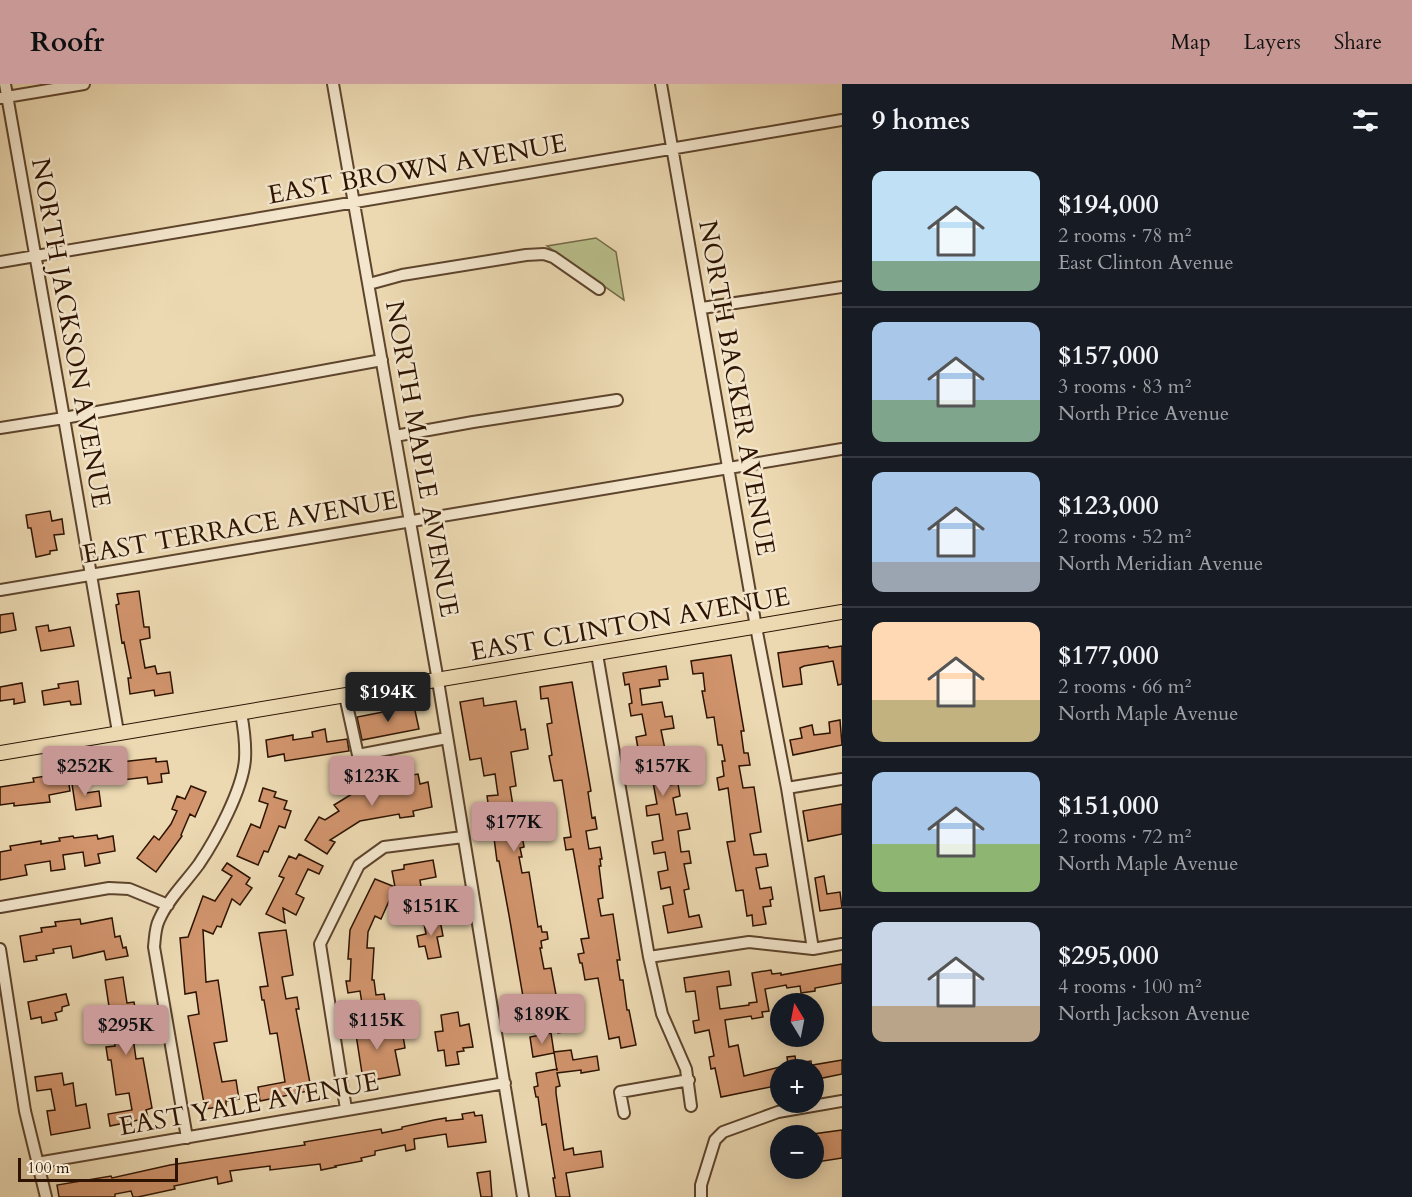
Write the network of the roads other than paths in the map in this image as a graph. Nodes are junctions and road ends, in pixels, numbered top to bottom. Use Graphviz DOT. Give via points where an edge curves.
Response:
graph roads {
  1 [pos="5,84"];
  2 [pos="84,84"];
  3 [pos="333,84"];
  4 [pos="661,84"];
  5 [pos="3,98"];
  6 [pos="842,120"];
  7 [pos="672,148"];
  8 [pos="354,202"];
  9 [pos="35,256"];
  10 [pos="0,262"];
  11 [pos="369,284"];
  12 [pos="842,287"];
  13 [pos="599,289"];
  14 [pos="702,308"];
  15 [pos="382,360"];
  16 [pos="617,400"];
  17 [pos="64,418"];
  18 [pos="0,428"];
  19 [pos="395,436"];
  20 [pos="842,449"];
  21 [pos="728,468"];
  22 [pos="410,521"];
  23 [pos="91,576"];
  24 [pos="0,590"];
  25 [pos="842,612"];
  26 [pos="756,627"];
  27 [pos="597,654"];
  28 [pos="438,681"];
  29 [pos="345,696"];
  30 [pos="241,713"];
  31 [pos="118,732"];
  32 [pos="447,738"];
  33 [pos="0,753"];
  34 [pos="842,779"];
  35 [pos="787,788"];
  36 [pos="463,837"];
  37 [pos="168,905"];
  38 [pos="0,907"];
  39 [pos="842,944"];
  40 [pos="0,949"];
  41 [pos="813,949"];
  42 [pos="649,957"];
  43 [pos="689,1080"];
  44 [pos="505,1083"];
  45 [pos="842,1101"];
  46 [pos="691,1106"];
  47 [pos="346,1109"];
  48 [pos="624,1113"];
  49 [pos="187,1138"];
  50 [pos="37,1163"];
  51 [pos="46,1197"];
  52 [pos="523,1197"];
  53 [pos="700,1197"];
  1 -- 5 [label="street, NORTH JACKSON AVENUE"];
  2 -- 5 [label="street"];
  3 -- 8 [label="street, NORTH MAPLE AVENUE"];
  4 -- 7 [label="street, NORTH BACKER AVENUE"];
  5 -- 9 [label="street, NORTH JACKSON AVENUE"];
  6 -- 7 [label="street, EAST BROWN AVENUE"];
  7 -- 8 [label="street, EAST BROWN AVENUE"];
  7 -- 14 [label="street, NORTH BACKER AVENUE"];
  8 -- 9 [label="street, EAST BROWN AVENUE"];
  8 -- 11 [label="street, NORTH MAPLE AVENUE"];
  9 -- 10 [label="street, EAST BROWN AVENUE"];
  9 -- 17 [label="street, NORTH JACKSON AVENUE"];
  11 -- 13 [label="street" via="402,274 544,254"];
  11 -- 15 [label="street, NORTH MAPLE AVENUE"];
  12 -- 14 [label="street"];
  14 -- 21 [label="street, NORTH BACKER AVENUE"];
  15 -- 17 [label="street"];
  15 -- 19 [label="street, NORTH MAPLE AVENUE"];
  16 -- 19 [label="street"];
  17 -- 18 [label="street"];
  17 -- 23 [label="street, NORTH JACKSON AVENUE"];
  19 -- 22 [label="street, NORTH MAPLE AVENUE"];
  20 -- 21 [label="street, EAST TERRACE AVENUE"];
  21 -- 22 [label="street, EAST TERRACE AVENUE"];
  21 -- 26 [label="street, NORTH BACKER AVENUE"];
  22 -- 23 [label="street, EAST TERRACE AVENUE"];
  22 -- 28 [label="street, NORTH MAPLE AVENUE"];
  23 -- 24 [label="street, EAST TERRACE AVENUE"];
  23 -- 31 [label="street, NORTH JACKSON AVENUE"];
  25 -- 26 [label="main road, EAST CLINTON AVENUE"];
  26 -- 27 [label="main road, EAST CLINTON AVENUE"];
  26 -- 35 [label="street, NORTH BACKER AVENUE"];
  27 -- 28 [label="main road, EAST CLINTON AVENUE"];
  27 -- 42 [label="street"];
  28 -- 29 [label="main road, EAST CLINTON AVENUE"];
  28 -- 32 [label="street, NORTH MAPLE AVENUE"];
  29 -- 30 [label="main road, EAST CLINTON AVENUE"];
  29 -- 32 [label="street" via="358,755"];
  30 -- 31 [label="main road, EAST CLINTON AVENUE"];
  30 -- 37 [label="street" via="246,740 240,783 200,863"];
  31 -- 33 [label="main road, EAST CLINTON AVENUE"];
  32 -- 36 [label="street, NORTH MAPLE AVENUE"];
  34 -- 35 [label="street"];
  35 -- 41 [label="street, NORTH BACKER AVENUE"];
  36 -- 44 [label="street, NORTH MAPLE AVENUE"];
  36 -- 47 [label="street" via="384,847 359,865 320,944"];
  37 -- 38 [label="street" via="129,889 109,888"];
  37 -- 49 [label="street" via="158,921 154,947"];
  39 -- 41 [label="street"];
  40 -- 50 [label="street" via="25,1112"];
  41 -- 42 [label="street" via="749,942"];
  42 -- 43 [label="street" via="662,1014"];
  43 -- 46 [label="street"];
  43 -- 48 [label="street" via="620,1092"];
  44 -- 47 [label="street, EAST YALE AVENUE"];
  44 -- 52 [label="street, NORTH MAPLE AVENUE"];
  45 -- 53 [label="street" via="778,1112 723,1132 716,1140"];
  47 -- 49 [label="street, EAST YALE AVENUE"];
  49 -- 50 [label="street, EAST YALE AVENUE"];
  50 -- 51 [label="street"];
}
